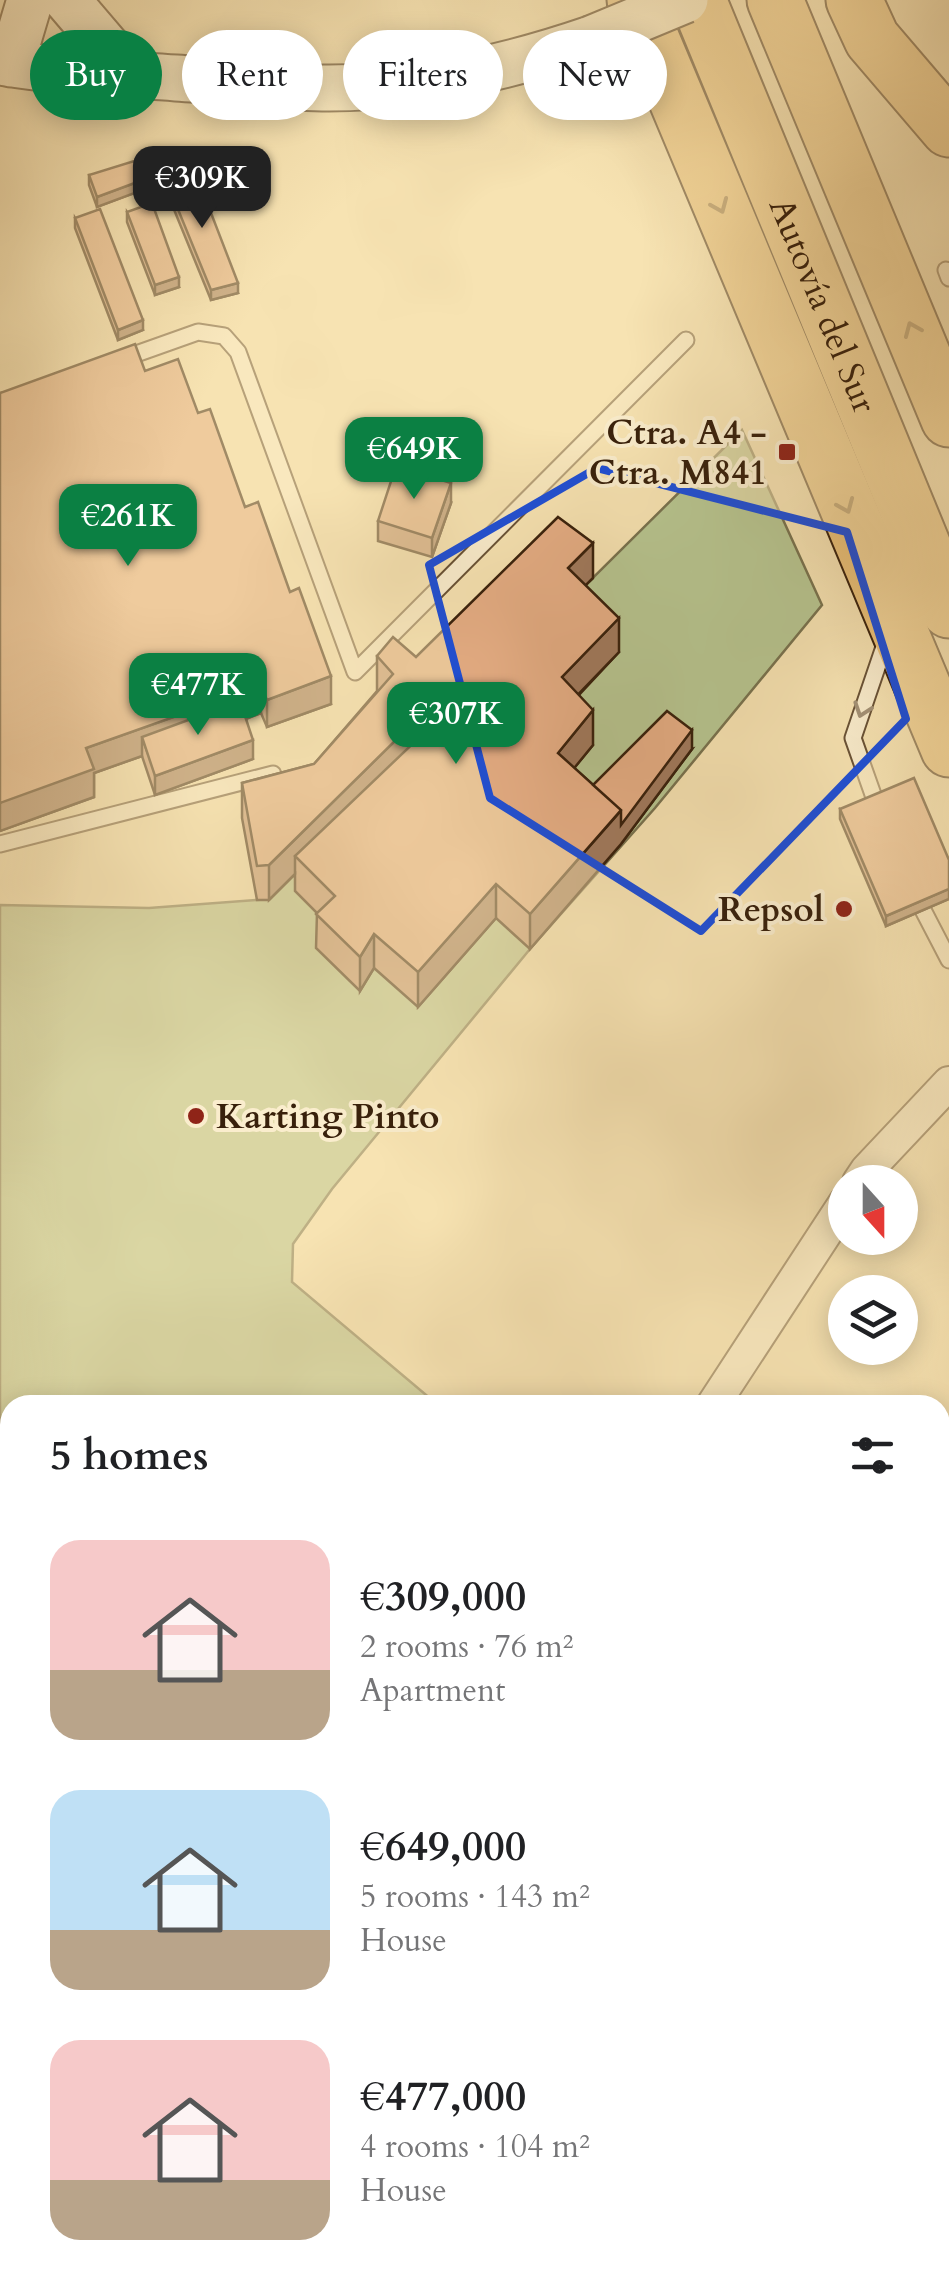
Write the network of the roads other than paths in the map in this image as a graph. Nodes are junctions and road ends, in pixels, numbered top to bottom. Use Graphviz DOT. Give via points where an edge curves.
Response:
graph roads {
  1 [pos="30,0"];
  2 [pos="67,0"];
  3 [pos="635,0"];
  4 [pos="685,0"];
  5 [pos="698,0"];
  6 [pos="775,0"];
  7 [pos="854,0"];
  8 [pos="0,2"];
  9 [pos="608,19"];
  10 [pos="93,30"];
  11 [pos="4,60"];
  12 [pos="30,63"];
  13 [pos="162,76"];
  14 [pos="683,116"];
  15 [pos="949,130"];
  16 [pos="949,271"];
  17 [pos="949,278"];
  18 [pos="686,340"];
  19 [pos="108,363"];
  20 [pos="949,419"];
  21 [pos="949,610"];
  22 [pos="894,618"];
  23 [pos="949,750"];
  24 [pos="273,774"];
  25 [pos="876,804"];
  26 [pos="0,844"];
  27 [pos="923,910"];
  28 [pos="949,960"];
  29 [pos="949,1083"];
  30 [pos="872,1165"];
  31 [pos="828,1230"];
  32 [pos="720,1395"];
  1 -- 11 [label="main road"];
  2 -- 10 [label="main road"];
  3 -- 14 [label="highway"];
  4 -- 9 [label="main road, bridge"];
  5 -- 21 [label="highway, Autovía del Sur"];
  20 -- 6 [label="highway, Autovía del Sur, one-way"];
  7 -- 15 [label="highway" via="872,39"];
  8 -- 11 [label="main road"];
  9 -- 13 [label="main road" via="532,59 388,86"];
  9 -- 14 [label="highway"];
  11 -- 12 [label="main road"];
  14 -- 22 [label="highway, one-way"];
  16 -- 17 [label="lane"];
  18 -- 19 [label="lane" via="355,672 238,352 224,336 198,332"];
  22 -- 23 [label="highway"];
  22 -- 25 [label="lane, one-way" via="853,738"];
  24 -- 26 [label="lane"];
  27 -- 28 [label="lane"];
  29 -- 30 [label="street"];
  31 -- 32 [label="street"];
}
